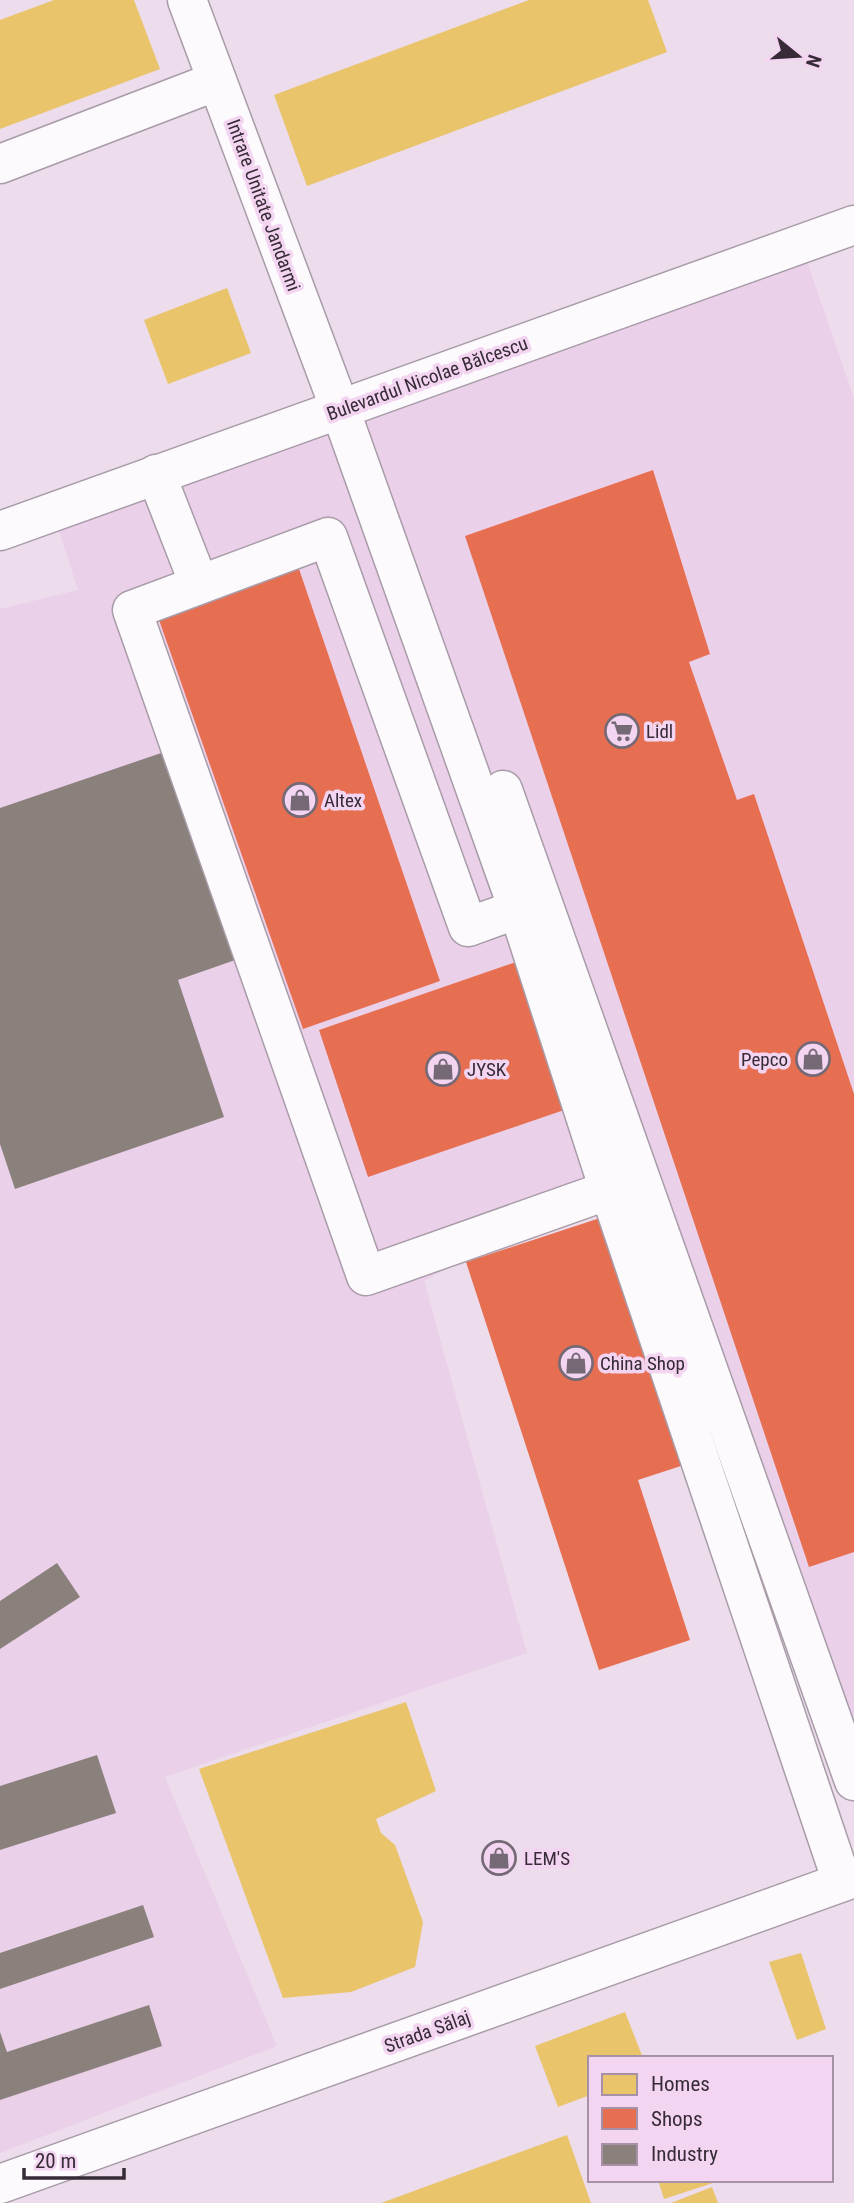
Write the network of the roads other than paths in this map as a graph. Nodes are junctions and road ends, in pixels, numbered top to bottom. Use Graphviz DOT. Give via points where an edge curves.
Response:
graph roads {
  1 [pos="187,0"];
  2 [pos="218,81"];
  3 [pos="0,164"];
  4 [pos="854,225"];
  5 [pos="348,406"];
  6 [pos="156,474"];
  7 [pos="379,519"];
  8 [pos="0,531"];
  9 [pos="328,537"];
  10 [pos="199,584"];
  11 [pos="518,909"];
  12 [pos="609,1190"];
  13 [pos="854,1781"];
  14 [pos="848,1880"];
  15 [pos="0,2184"];
  1 -- 2 [label="street, Intrare Unitate Jandarmi"];
  2 -- 3 [label="street"];
  2 -- 5 [label="street, Intrare Unitate Jandarmi"];
  4 -- 5 [label="street, Bulevardul Nicolae Bălcescu"];
  5 -- 6 [label="street, Bulevardul Nicolae Bălcescu"];
  5 -- 7 [label="street"];
  5 -- 13 [label="street" via="522,839"];
  6 -- 8 [label="street, Bulevardul Nicolae Bălcescu"];
  6 -- 10 [label="street"];
  7 -- 9 [label="street"];
  7 -- 11 [label="street"];
  9 -- 10 [label="street"];
  9 -- 11 [label="street" via="468,927"];
  10 -- 12 [label="street" via="132,610 366,1276"];
  11 -- 12 [label="street"];
  12 -- 14 [label="street"];
  14 -- 15 [label="street, Strada Sălaj"];
}
